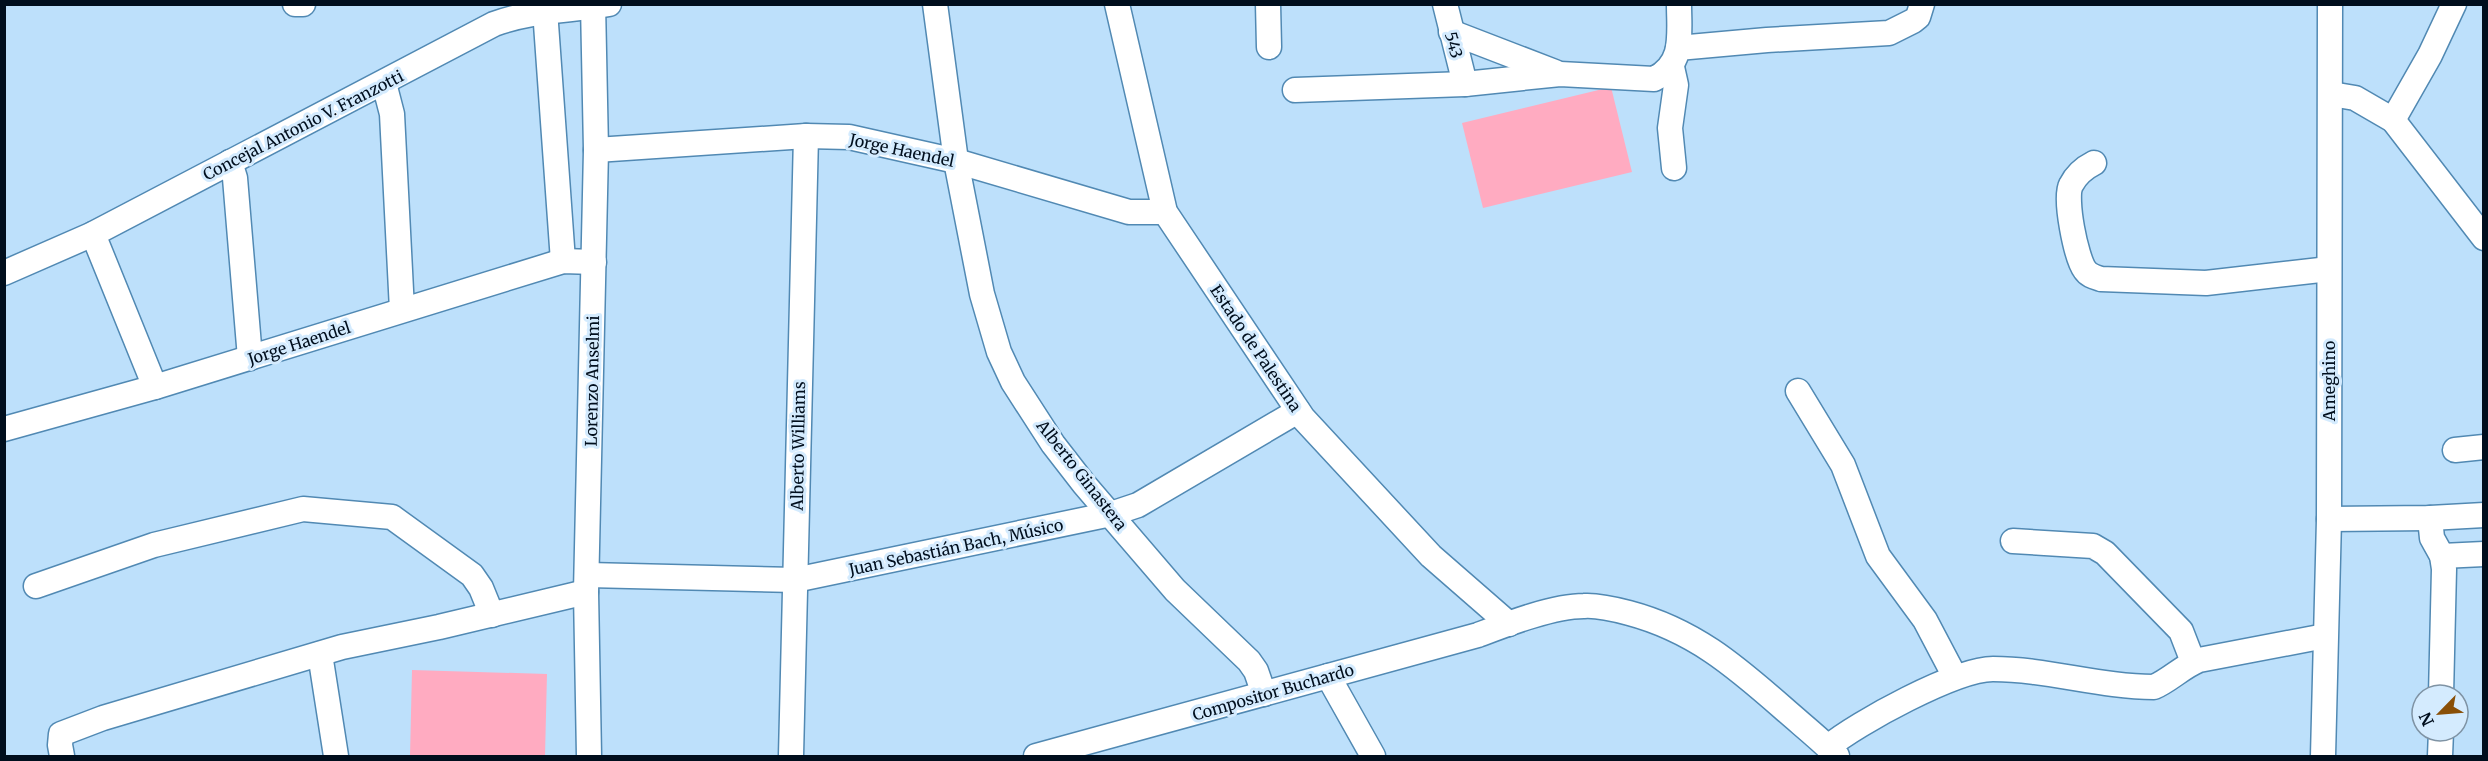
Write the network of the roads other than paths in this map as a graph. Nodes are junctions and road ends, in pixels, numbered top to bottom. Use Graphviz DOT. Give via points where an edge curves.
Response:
graph roads {
  1 [pos="295,4"];
  2 [pos="303,4"];
  3 [pos="935,4"];
  4 [pos="1268,4"];
  5 [pos="1444,4"];
  6 [pos="1679,4"];
  7 [pos="1922,4"];
  8 [pos="2330,4"];
  9 [pos="2454,4"];
  10 [pos="598,5"];
  11 [pos="1110,6"];
  12 [pos="545,10"];
  13 [pos="1451,32"];
  14 [pos="1269,47"];
  15 [pos="1675,57"];
  16 [pos="1560,74"];
  17 [pos="384,83"];
  18 [pos="1465,84"];
  19 [pos="1295,90"];
  20 [pos="2331,94"];
  21 [pos="2393,120"];
  22 [pos="806,136"];
  23 [pos="596,150"];
  24 [pos="956,161"];
  25 [pos="230,162"];
  26 [pos="2094,163"];
  27 [pos="1674,168"];
  28 [pos="1165,212"];
  29 [pos="93,234"];
  30 [pos="2484,238"];
  31 [pos="563,261"];
  32 [pos="594,262"];
  33 [pos="2329,269"];
  34 [pos="4,273"];
  35 [pos="402,310"];
  36 [pos="250,358"];
  37 [pos="155,387"];
  38 [pos="1798,391"];
  39 [pos="1298,411"];
  40 [pos="4,429"];
  41 [pos="2484,447"];
  42 [pos="2455,450"];
  43 [pos="1111,514"];
  44 [pos="2484,515"];
  45 [pos="2430,518"];
  46 [pos="2329,519"];
  47 [pos="2013,541"];
  48 [pos="2484,554"];
  49 [pos="2442,556"];
  50 [pos="795,580"];
  51 [pos="587,584"];
  52 [pos="36,586"];
  53 [pos="492,615"];
  54 [pos="1509,624"];
  55 [pos="2325,636"];
  56 [pos="320,654"];
  57 [pos="2193,662"];
  58 [pos="1328,676"];
  59 [pos="1955,677"];
  60 [pos="2441,683"];
  61 [pos="1264,694"];
  62 [pos="1076,751"];
  63 [pos="1832,752"];
  64 [pos="62,756"];
  65 [pos="336,756"];
  66 [pos="589,756"];
  67 [pos="791,756"];
  68 [pos="1036,756"];
  69 [pos="1373,756"];
  70 [pos="2324,756"];
  1 -- 2 [label="street"];
  3 -- 24 [label="street, Alberto Ginastera"];
  4 -- 14 [label="street"];
  5 -- 13 [label="street, 543"];
  6 -- 15 [label="street"];
  7 -- 15 [label="street" via="1918,17 1889,33 1797,38"];
  8 -- 20 [label="street, Ameghino"];
  9 -- 21 [label="street"];
  10 -- 12 [label="street, Concejal Antonio V. Franzotti"];
  10 -- 23 [label="street, Lorenzo Anselmi"];
  11 -- 28 [label="street, Estado de Palestina"];
  12 -- 17 [label="street, Concejal Antonio V. Franzotti" via="494,24"];
  12 -- 31 [label="street"];
  13 -- 16 [label="street"];
  13 -- 18 [label="street, 543"];
  15 -- 16 [label="street" via="1665,74 1654,79"];
  15 -- 27 [label="street" via="1670,128"];
  16 -- 18 [label="street"];
  17 -- 25 [label="street, Concejal Antonio V. Franzotti"];
  17 -- 35 [label="street" via="392,114"];
  18 -- 19 [label="street"];
  20 -- 21 [label="street" via="2355,98"];
  20 -- 33 [label="street, Ameghino"];
  21 -- 30 [label="street"];
  22 -- 23 [label="street, Jorge Haendel"];
  22 -- 24 [label="street, Jorge Haendel" via="849,137"];
  22 -- 50 [label="street, Alberto Williams"];
  23 -- 32 [label="street, Lorenzo Anselmi"];
  24 -- 28 [label="street, Jorge Haendel" via="1129,212"];
  24 -- 43 [label="street, Alberto Ginastera" via="982,294 999,352 1013,382 1053,444"];
  25 -- 29 [label="street, Concejal Antonio V. Franzotti"];
  25 -- 36 [label="street" via="236,178"];
  26 -- 33 [label="street" via="2084,168 2071,184 2067,197 2078,252 2089,275 2101,279 2206,283"];
  28 -- 39 [label="street, Estado de Palestina"];
  29 -- 34 [label="street, Concejal Antonio V. Franzotti"];
  29 -- 37 [label="street"];
  31 -- 32 [label="street, Jorge Haendel"];
  31 -- 35 [label="street, Jorge Haendel"];
  32 -- 51 [label="street, Lorenzo Anselmi"];
  33 -- 46 [label="street, Ameghino"];
  35 -- 36 [label="street, Jorge Haendel"];
  36 -- 37 [label="street, Jorge Haendel"];
  37 -- 40 [label="street, Jorge Haendel"];
  38 -- 59 [label="street" via="1844,465 1878,556 1925,620"];
  39 -- 43 [label="street, Juan Sebastián Bach, Músico" via="1138,505"];
  39 -- 54 [label="street, Estado de Palestina" via="1431,556"];
  41 -- 42 [label="street"];
  43 -- 50 [label="street, Juan Sebastián Bach, Músico"];
  43 -- 61 [label="street, Alberto Ginastera" via="1174,590 1249,661"];
  44 -- 45 [label="street"];
  45 -- 46 [label="street"];
  45 -- 49 [label="street" via="2432,538"];
  46 -- 55 [label="street, Ameghino"];
  47 -- 57 [label="street" via="2093,546 2105,553 2181,631"];
  48 -- 49 [label="street"];
  49 -- 60 [label="street"];
  50 -- 51 [label="street, Juan Sebastián Bach, Músico"];
  50 -- 67 [label="street, Alberto Williams"];
  51 -- 53 [label="street, Juan Sebastián Bach, Músico"];
  51 -- 66 [label="street, Lorenzo Anselmi"];
  52 -- 53 [label="street" via="154,545 303,509 393,517 472,575"];
  53 -- 56 [label="street, Juan Sebastián Bach, Músico"];
  54 -- 58 [label="street, Compositor Buchardo"];
  54 -- 63 [label="street, Compositor Buchardo" via="1583,606 1654,620 1682,632 1732,664"];
  55 -- 57 [label="street"];
  55 -- 70 [label="street, Ameghino"];
  56 -- 64 [label="street, Juan Sebastián Bach, Músico" via="61,734"];
  56 -- 65 [label="street"];
  57 -- 59 [label="street" via="2154,687 2015,670 1976,670"];
  58 -- 61 [label="street, Compositor Buchardo"];
  58 -- 69 [label="street"];
  59 -- 63 [label="street" via="1847,732"];
  61 -- 62 [label="street, Compositor Buchardo"];
  62 -- 68 [label="street, Compositor Buchardo"];
}
